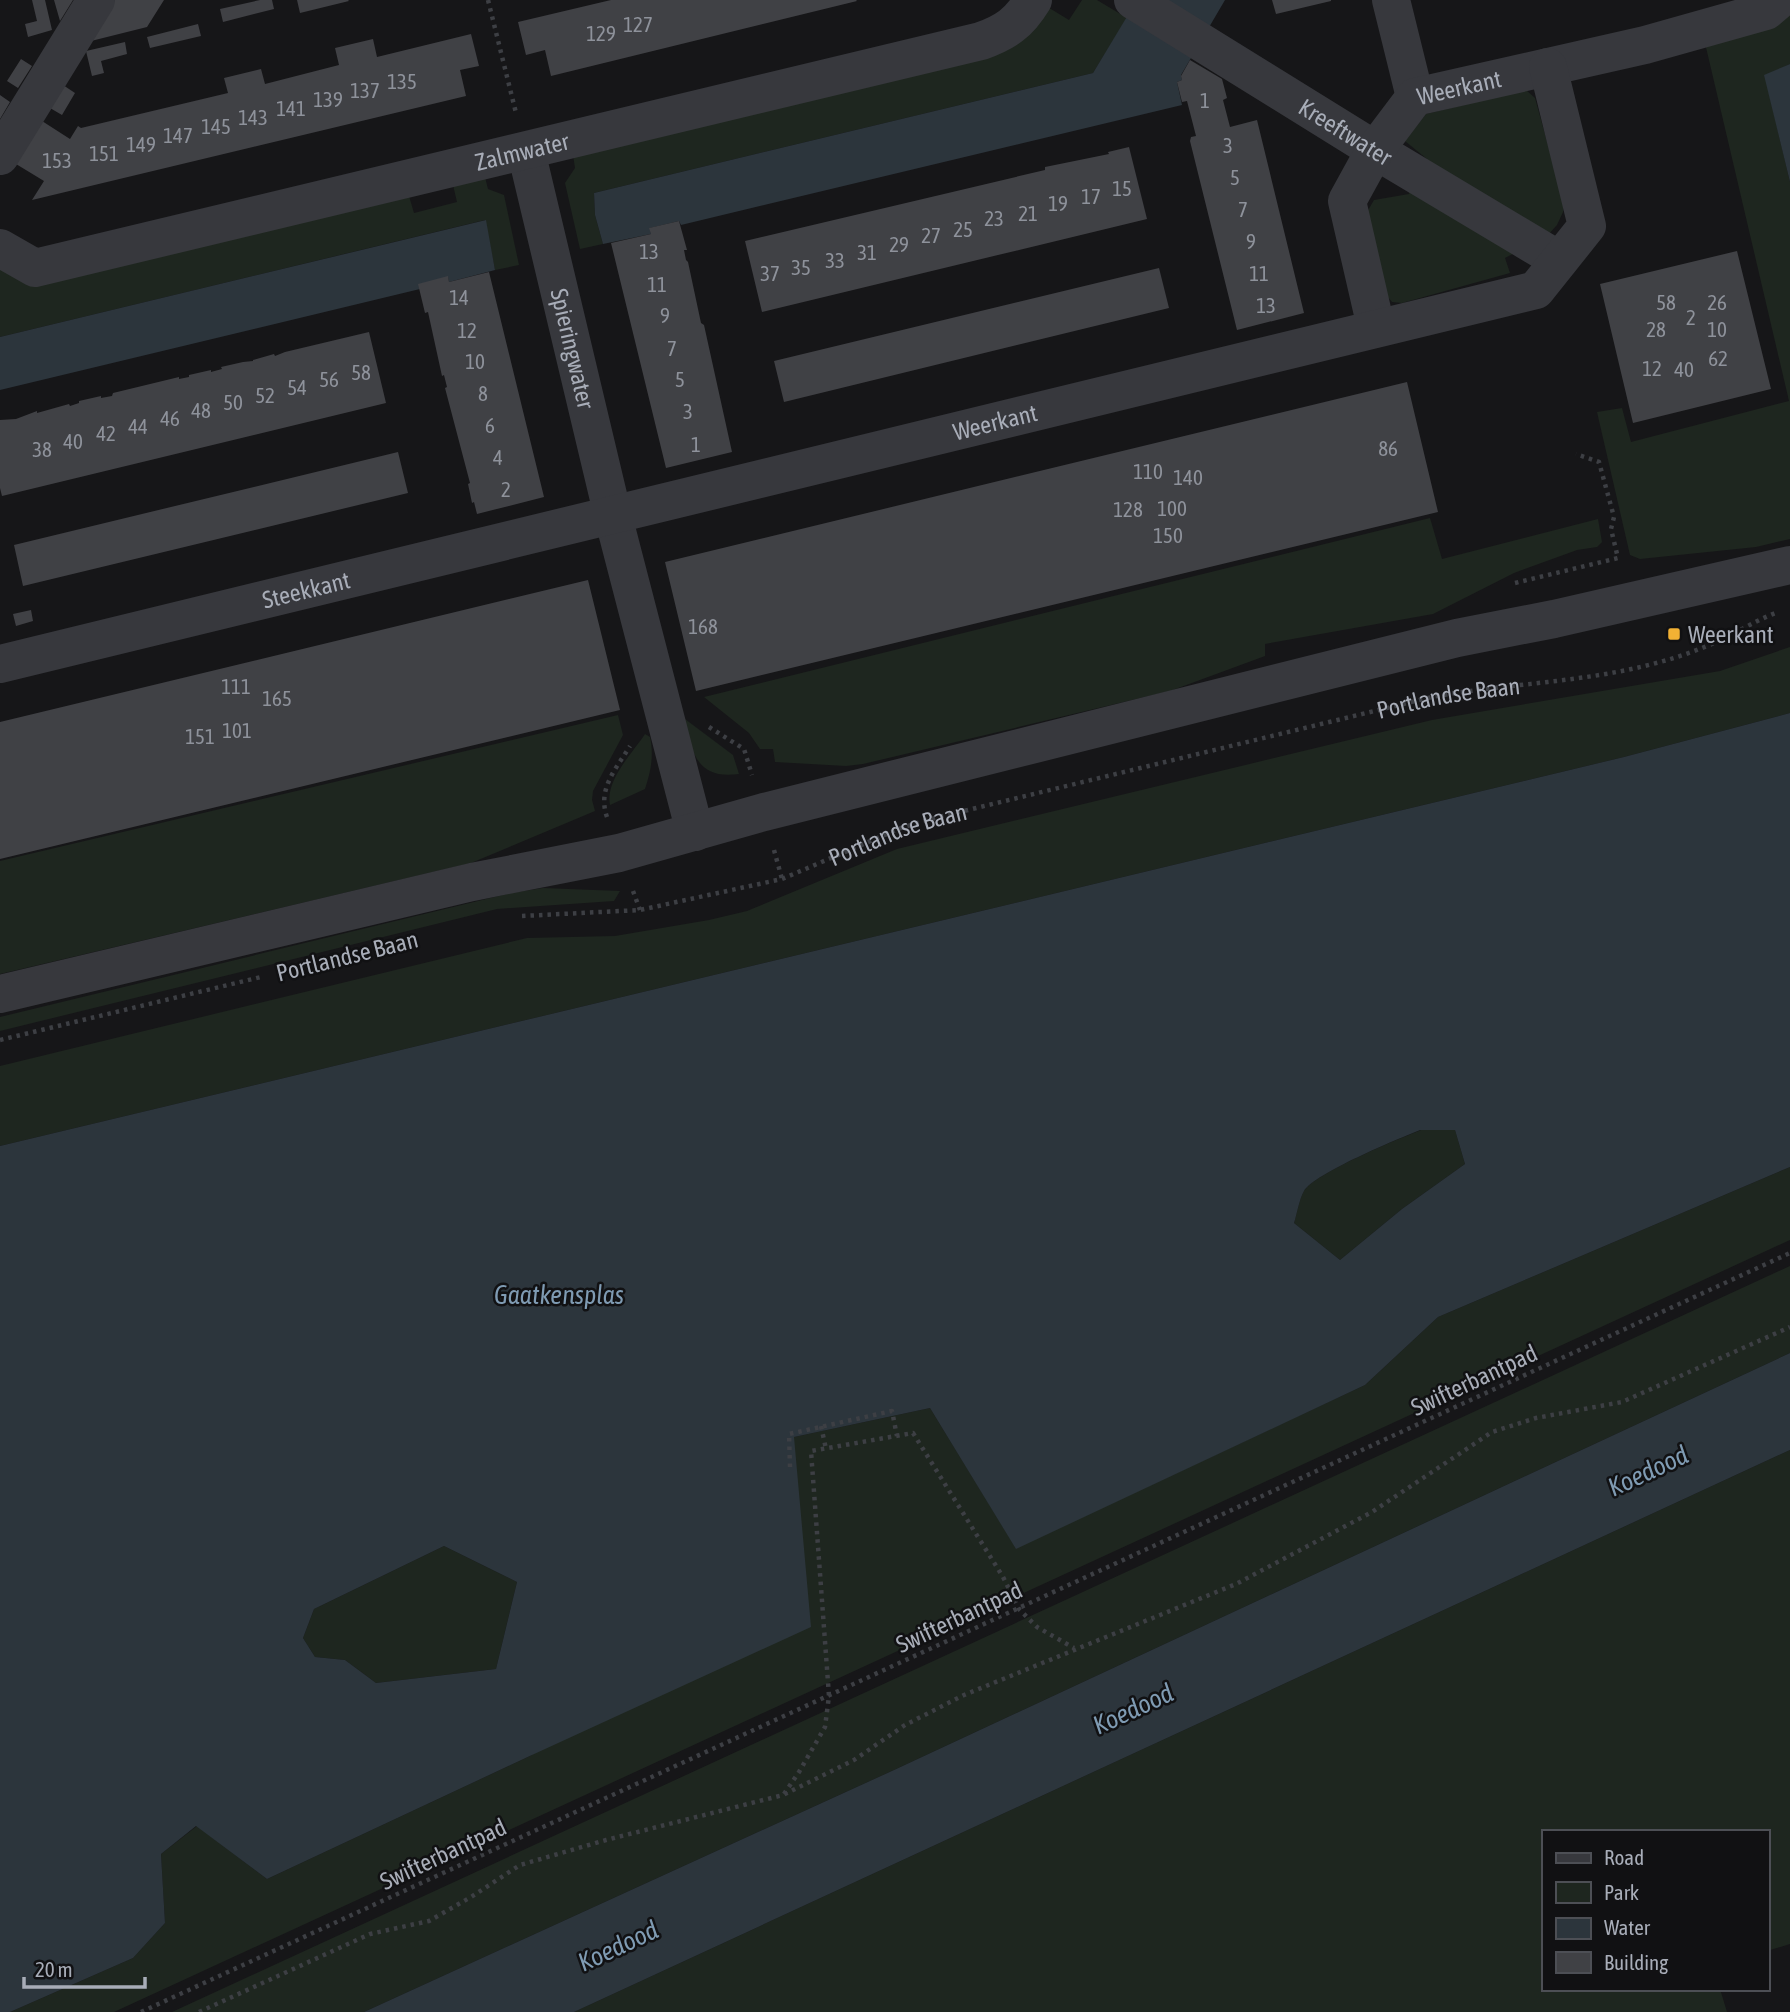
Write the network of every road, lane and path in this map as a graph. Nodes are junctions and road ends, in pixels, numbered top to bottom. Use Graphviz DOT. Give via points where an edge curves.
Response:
graph roads {
  1 [pos="96,0"];
  2 [pos="488,0"];
  3 [pos="1033,0"];
  4 [pos="1133,0"];
  5 [pos="1391,0"];
  6 [pos="1779,0"];
  7 [pos="1548,67"];
  8 [pos="1415,97"];
  9 [pos="1374,150"];
  10 [pos="526,151"];
  11 [pos="0,156"];
  12 [pos="0,248"];
  13 [pos="1559,260"];
  14 [pos="1376,327"];
  15 [pos="613,516"];
  16 [pos="1790,565"];
  17 [pos="1790,608"];
  18 [pos="0,664"];
  19 [pos="659,695"];
  20 [pos="695,832"];
  21 [pos="619,853"];
  22 [pos="640,910"];
  23 [pos="510,916"];
  24 [pos="268,975"];
  25 [pos="0,993"];
  26 [pos="0,1040"];
  27 [pos="1790,1253"];
  28 [pos="1790,1328"];
  29 [pos="821,1426"];
  30 [pos="897,1436"];
  31 [pos="826,1449"];
  32 [pos="790,1467"];
  33 [pos="1018,1609"];
  34 [pos="1073,1648"];
  35 [pos="829,1696"];
  36 [pos="783,1795"];
  37 [pos="142,2012"];
  38 [pos="199,2012"];
  1 -- 11 [label="street"];
  2 -- 10 [label="path"];
  3 -- 10 [label="street, Zalmwater" via="1004,33 981,41"];
  4 -- 9 [label="street, Kreeftwater"];
  5 -- 8 [label="street"];
  6 -- 7 [label="street, Weerkant" via="1766,11"];
  7 -- 8 [label="street, Weerkant"];
  7 -- 13 [label="street, Weerkant" via="1587,226"];
  8 -- 9 [label="street, Weerkant"];
  9 -- 13 [label="street, Kreeftwater"];
  9 -- 14 [label="street, Weerkant" via="1347,201"];
  10 -- 12 [label="street, Zalmwater" via="35,268"];
  10 -- 15 [label="street, Spieringwater"];
  13 -- 14 [label="street, Weerkant" via="1536,290"];
  14 -- 15 [label="street, Weerkant"];
  15 -- 18 [label="street, Steekkant"];
  15 -- 19 [label="street, Spieringwater"];
  16 -- 20 [label="street, Portlandse Baan" via="1457,638"];
  17 -- 22 [label="path, Portlandse Baan" via="1660,662 1598,677 1432,696 1296,728 931,819 782,879"];
  19 -- 20 [label="street, Spieringwater"];
  19 -- 21 [label="path" via="606,785 602,802"];
  20 -- 21 [label="street, Portlandse Baan"];
  21 -- 22 [label="path"];
  21 -- 25 [label="street, Portlandse Baan" via="472,882"];
  22 -- 23 [label="path, Portlandse Baan"];
  24 -- 26 [label="path, Portlandse Baan"];
  27 -- 33 [label="path, Swifterbantpad"];
  28 -- 34 [label="path" via="1622,1402 1536,1418 1492,1432 1372,1512 1236,1584"];
  29 -- 30 [label="path" via="892,1411"];
  29 -- 31 [label="path"];
  29 -- 32 [label="path" via="789,1434"];
  30 -- 31 [label="path"];
  30 -- 33 [label="path" via="913,1433 1003,1577"];
  31 -- 35 [label="path" via="811,1451"];
  33 -- 34 [label="path" via="1037,1627"];
  33 -- 35 [label="path, Swifterbantpad"];
  34 -- 36 [label="path" via="964,1695 905,1725 854,1760"];
  35 -- 36 [label="path" via="825,1727"];
  35 -- 37 [label="path, Swifterbantpad"];
  36 -- 38 [label="path" via="520,1865 429,1921 370,1934"];
}
